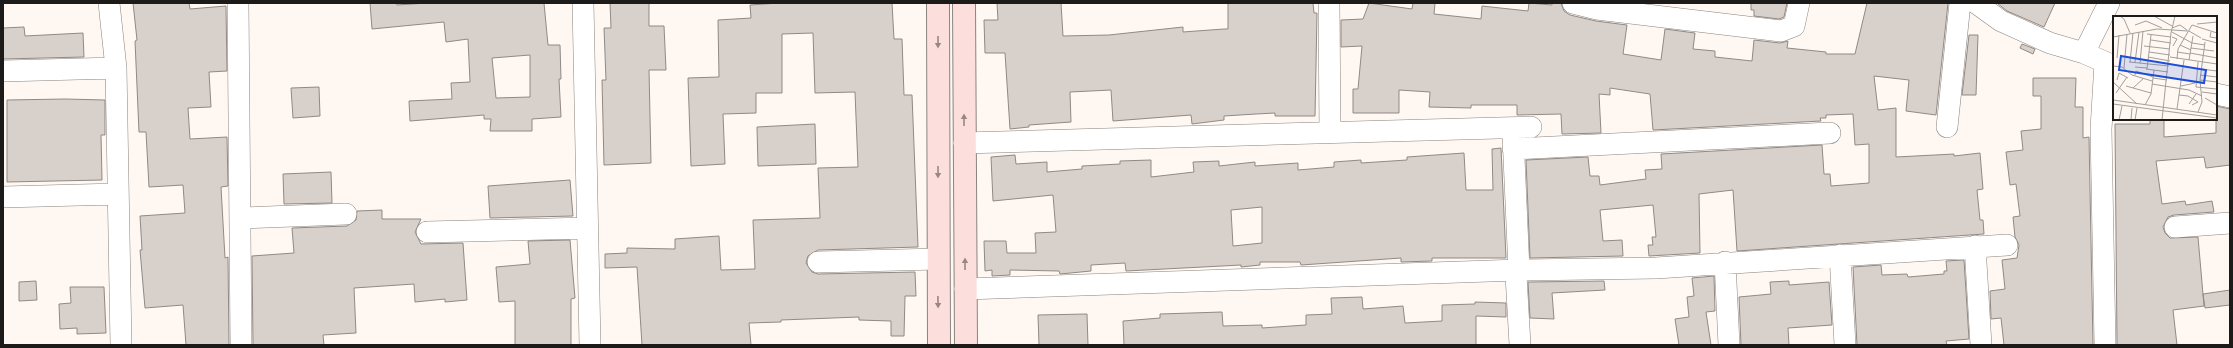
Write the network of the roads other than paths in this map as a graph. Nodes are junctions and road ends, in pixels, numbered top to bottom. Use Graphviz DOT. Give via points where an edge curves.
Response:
graph roads {
  1 [pos="109,3"];
  2 [pos="238,3"];
  3 [pos="583,3"];
  4 [pos="938,3"];
  5 [pos="964,3"];
  6 [pos="1329,3"];
  7 [pos="1572,3"];
  8 [pos="1799,3"];
  9 [pos="1960,3"];
  10 [pos="1976,3"];
  11 [pos="2109,3"];
  12 [pos="2084,53"];
  13 [pos="2109,65"];
  14 [pos="116,68"];
  15 [pos="3,71"];
  16 [pos="2217,94"];
  17 [pos="2230,97"];
  18 [pos="1946,127"];
  19 [pos="1330,133"];
  20 [pos="1830,133"];
  21 [pos="964,143"];
  22 [pos="1513,149"];
  23 [pos="118,194"];
  24 [pos="3,197"];
  25 [pos="346,214"];
  26 [pos="240,218"];
  27 [pos="2230,223"];
  28 [pos="2175,226"];
  29 [pos="587,228"];
  30 [pos="427,232"];
  31 [pos="2007,245"];
  32 [pos="1975,246"];
  33 [pos="1840,255"];
  34 [pos="938,259"];
  35 [pos="818,262"];
  36 [pos="1725,262"];
  37 [pos="1519,270"];
  38 [pos="965,289"];
  39 [pos="121,345"];
  40 [pos="241,345"];
  41 [pos="590,345"];
  42 [pos="939,345"];
  43 [pos="966,345"];
  44 [pos="1520,345"];
  45 [pos="1729,345"];
  46 [pos="1845,345"];
  47 [pos="1981,345"];
  48 [pos="2105,345"];
  1 -- 14 [label="street"];
  2 -- 26 [label="street"];
  3 -- 29 [label="street"];
  4 -- 34 [label="street, one-way"];
  21 -- 5 [label="street, one-way"];
  6 -- 19 [label="street"];
  7 -- 8 [label="street" via="1597,9 1781,30 1794,26"];
  9 -- 18 [label="street"];
  10 -- 12 [label="street" via="2001,21 2050,43"];
  11 -- 12 [label="street"];
  12 -- 13 [label="street"];
  13 -- 48 [label="street" via="2101,129"];
  14 -- 15 [label="street"];
  14 -- 23 [label="street"];
  16 -- 17 [label="street"];
  19 -- 21 [label="street"];
  19 -- 22 [label="street" via="1522,128"];
  20 -- 22 [label="street"];
  38 -- 21 [label="street, one-way"];
  22 -- 37 [label="street"];
  23 -- 24 [label="street"];
  23 -- 39 [label="street"];
  25 -- 26 [label="street"];
  26 -- 40 [label="street"];
  27 -- 28 [label="street"];
  29 -- 30 [label="street"];
  29 -- 41 [label="street"];
  31 -- 32 [label="street"];
  32 -- 33 [label="street"];
  32 -- 47 [label="street"];
  33 -- 36 [label="street"];
  33 -- 46 [label="street"];
  34 -- 35 [label="street"];
  34 -- 42 [label="street, one-way"];
  36 -- 37 [label="street" via="1656,268"];
  36 -- 45 [label="street"];
  37 -- 38 [label="street"];
  37 -- 44 [label="street" via="1516,275"];
  38 -- 43 [label="street"];
}
